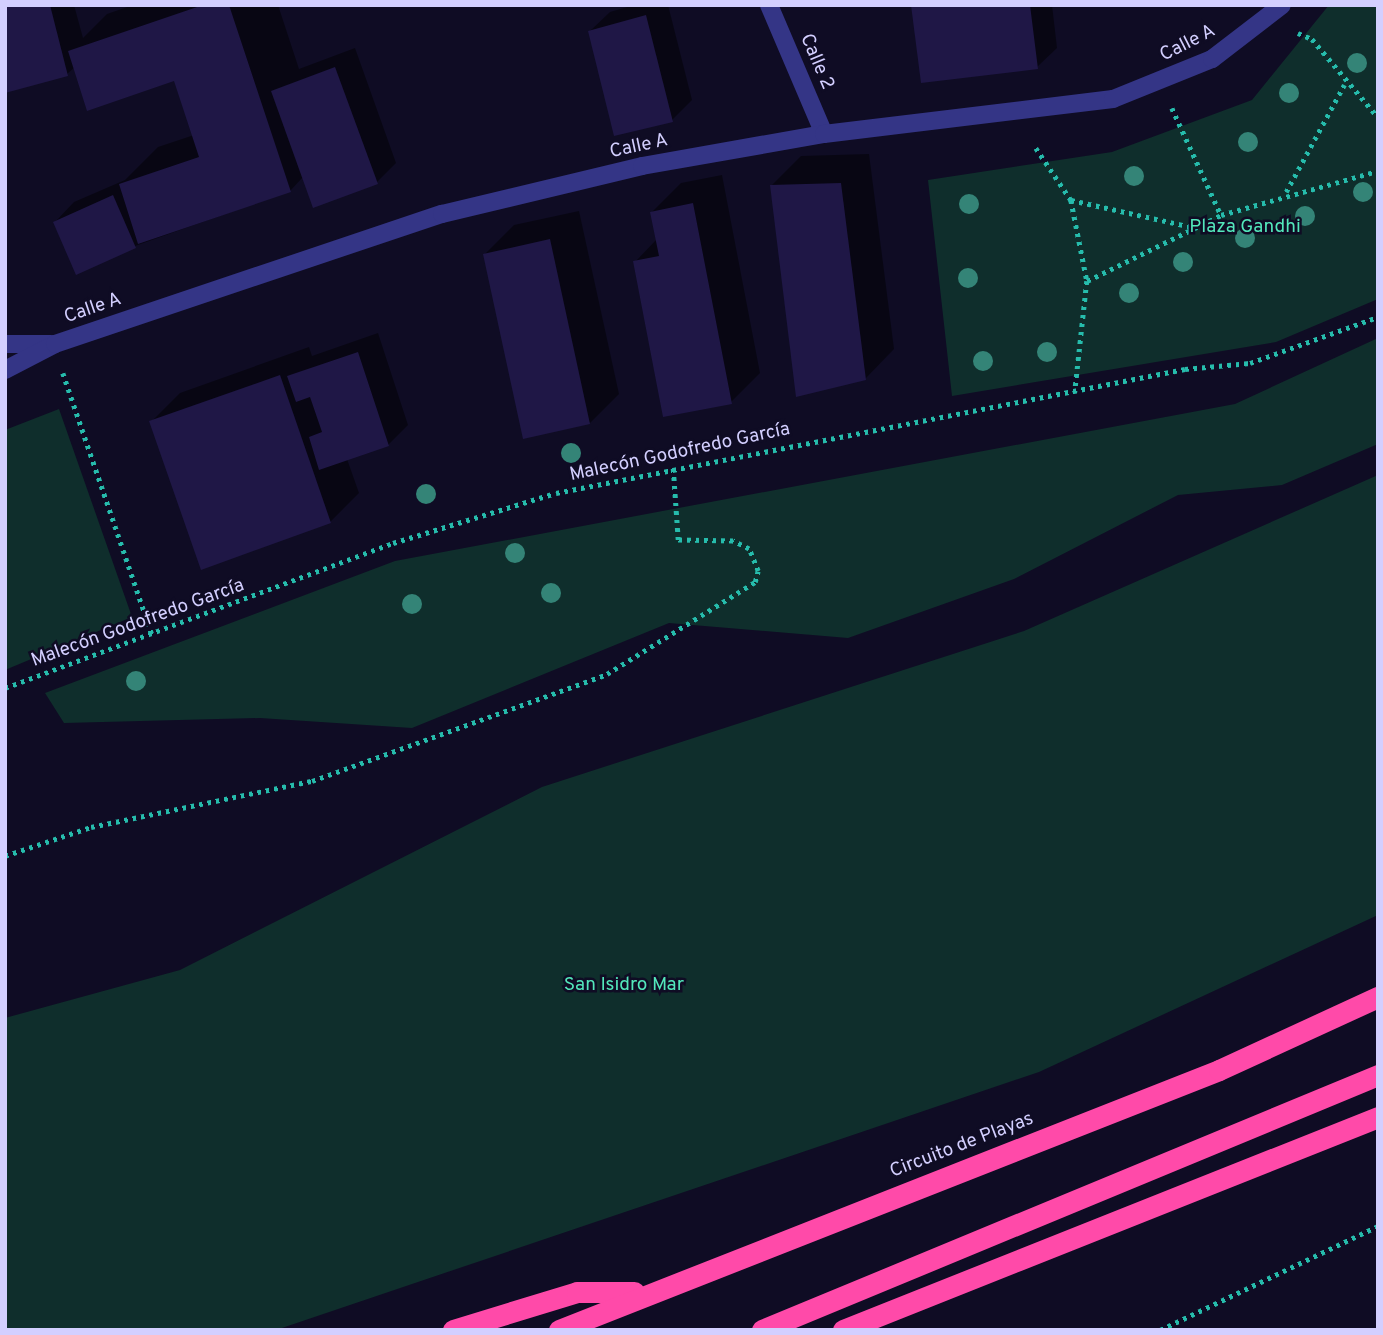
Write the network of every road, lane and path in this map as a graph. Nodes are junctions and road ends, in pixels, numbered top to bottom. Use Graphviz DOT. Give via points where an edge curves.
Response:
graph roads {
  1 [pos="769,5"];
  2 [pos="1282,5"];
  3 [pos="1298,33"];
  4 [pos="1160,81"];
  5 [pos="1345,85"];
  6 [pos="1378,117"];
  7 [pos="824,134"];
  8 [pos="1036,148"];
  9 [pos="1378,171"];
  10 [pos="1286,193"];
  11 [pos="1072,200"];
  12 [pos="1221,215"];
  13 [pos="1196,228"];
  14 [pos="1087,281"];
  15 [pos="1378,317"];
  16 [pos="5,344"];
  17 [pos="55,344"];
  18 [pos="62,369"];
  19 [pos="5,370"];
  20 [pos="1075,392"];
  21 [pos="673,467"];
  22 [pos="152,635"];
  23 [pos="5,688"];
  24 [pos="5,856"];
  25 [pos="1378,997"];
  26 [pos="1378,1075"];
  27 [pos="1378,1117"];
  28 [pos="1378,1226"];
  29 [pos="643,1292"];
  30 [pos="453,1330"];
  31 [pos="559,1330"];
  32 [pos="762,1330"];
  33 [pos="843,1330"];
  34 [pos="1160,1330"];
  1 -- 7 [label="street, Calle 2"];
  2 -- 4 [label="street, Calle A" via="1212,59"];
  3 -- 5 [label="path" via="1312,39"];
  4 -- 7 [label="street, Calle A" via="1113,99"];
  4 -- 12 [label="path"];
  5 -- 6 [label="path"];
  5 -- 10 [label="path"];
  7 -- 17 [label="street, Calle A" via="642,166 442,214"];
  8 -- 11 [label="path"];
  9 -- 10 [label="path"];
  10 -- 12 [label="path"];
  11 -- 13 [label="path"];
  11 -- 14 [label="path"];
  12 -- 13 [label="path"];
  13 -- 14 [label="path"];
  14 -- 20 [label="path"];
  15 -- 20 [label="path, Malecón Godofredo García" via="1250,363 1185,369"];
  16 -- 17 [label="street"];
  17 -- 19 [label="street, Calle A"];
  18 -- 22 [label="path"];
  20 -- 21 [label="path, Malecón Godofredo García"];
  21 -- 22 [label="path, Malecón Godofredo García" via="556,494 393,543"];
  21 -- 24 [label="path" via="678,540 733,541 749,549 758,571 755,582 607,674 312,781 91,827"];
  22 -- 23 [label="path, Malecón Godofredo García"];
  25 -- 29 [label="highway, Circuito de Playas" via="1219,1070"];
  26 -- 32 [label="highway"];
  27 -- 33 [label="highway"];
  28 -- 34 [label="path"];
  29 -- 30 [label="highway" via="578,1292"];
  29 -- 31 [label="highway, Circuito de Playas"];
}
